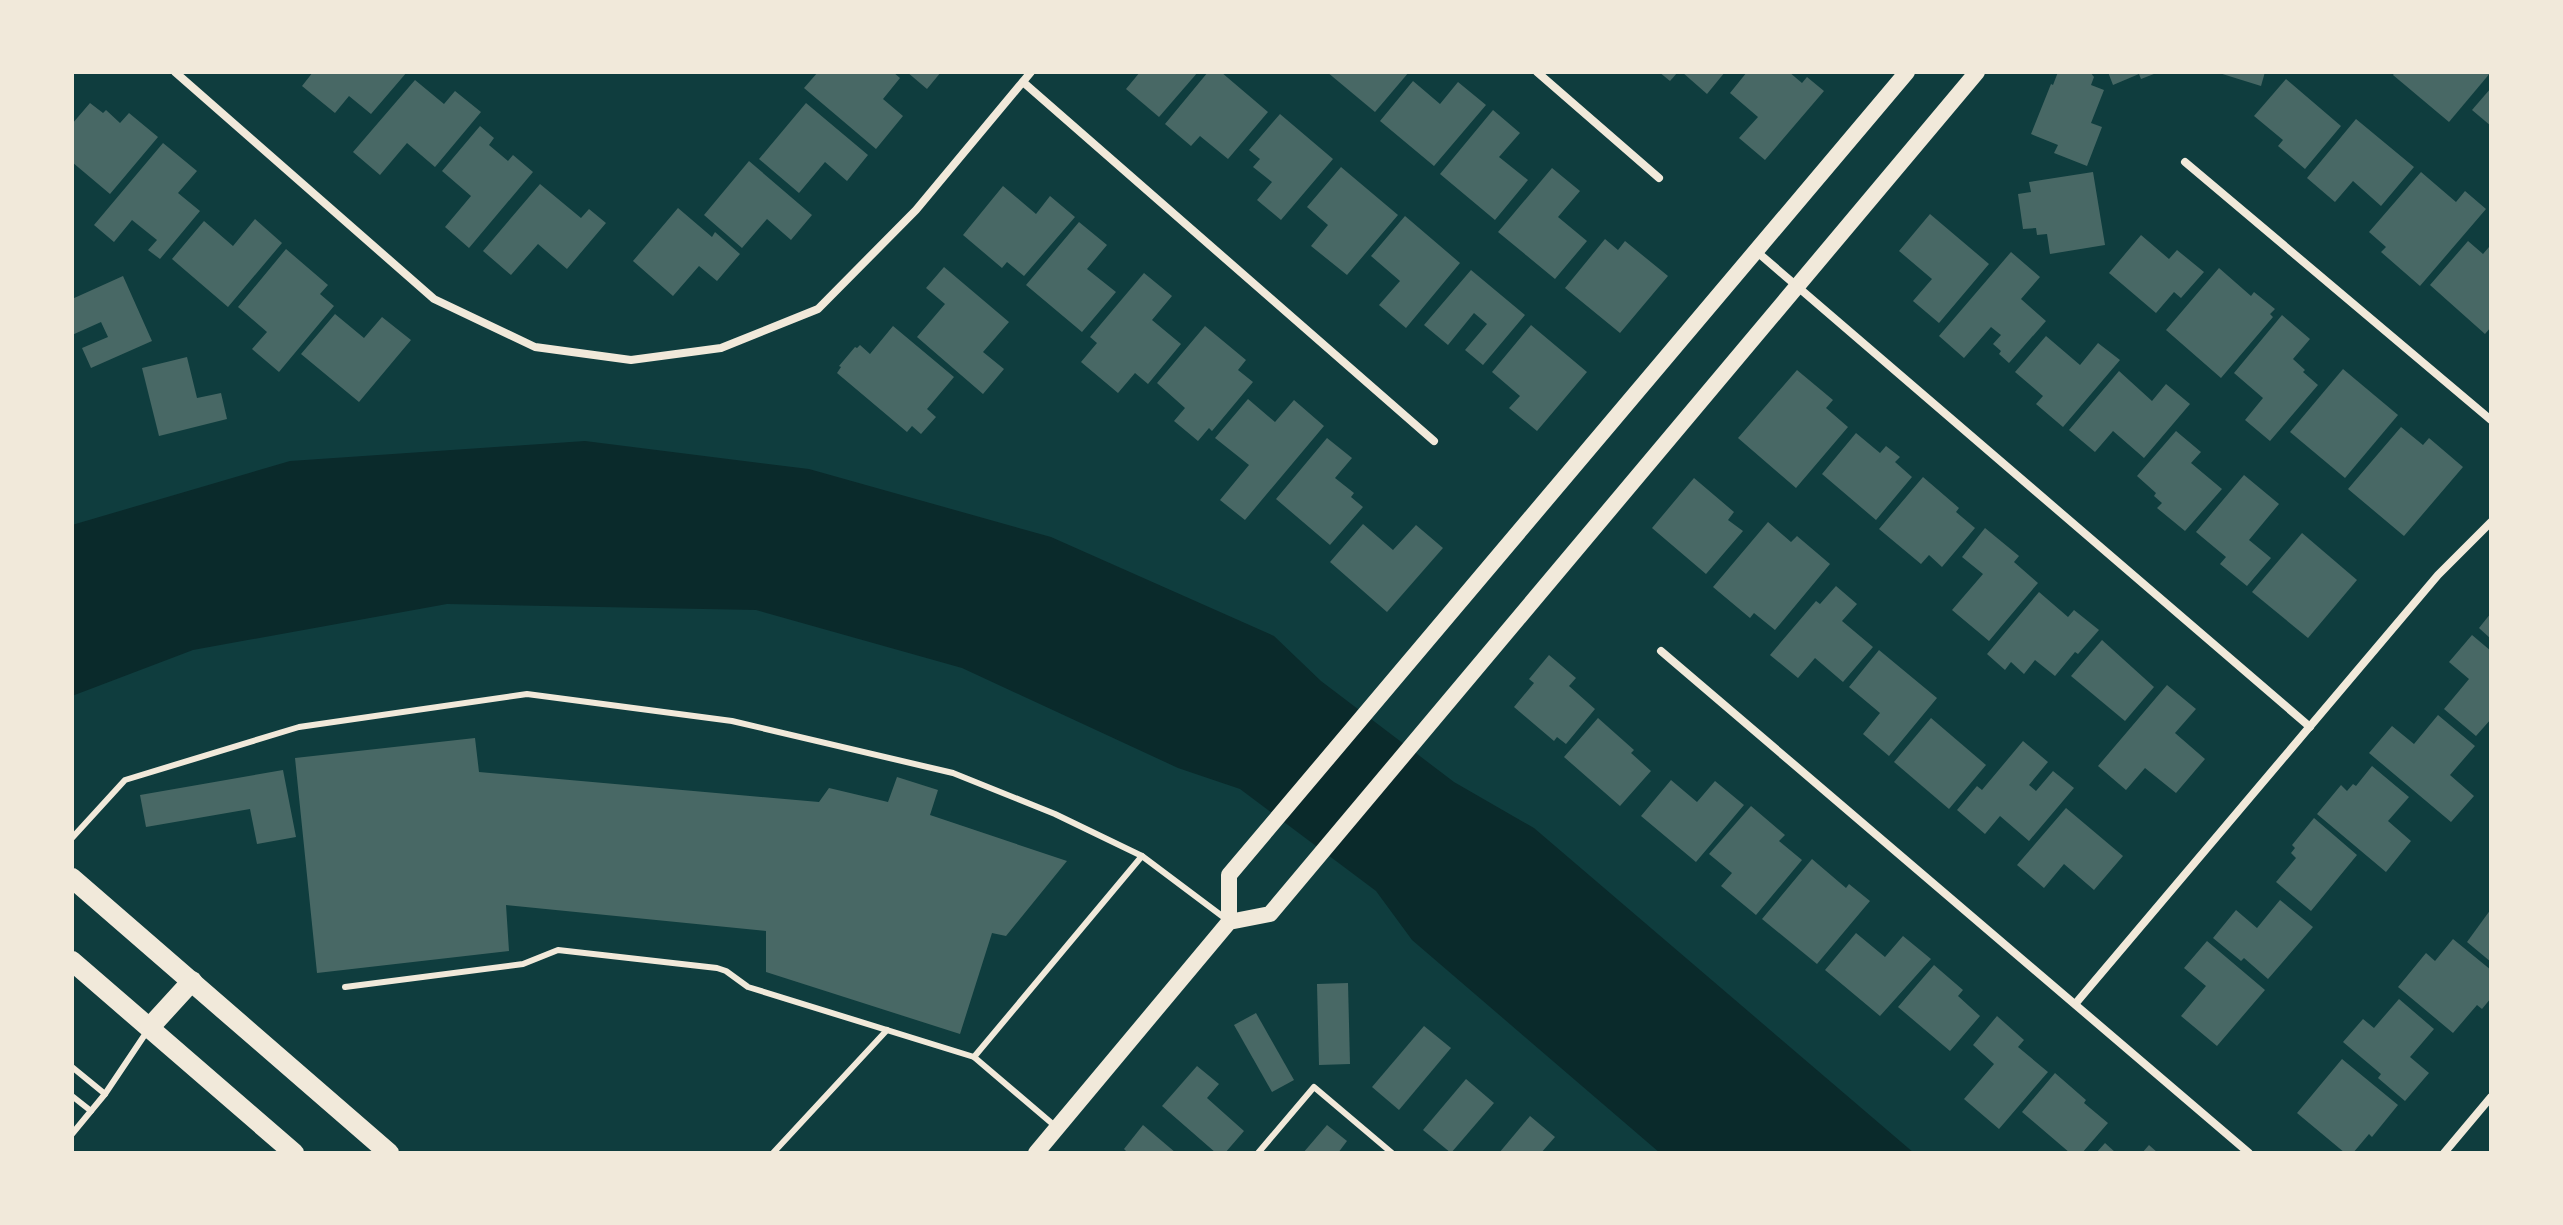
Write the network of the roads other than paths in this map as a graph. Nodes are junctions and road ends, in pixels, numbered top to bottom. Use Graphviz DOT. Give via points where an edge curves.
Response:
graph roads {
  1 [pos="175,72"];
  2 [pos="1031,72"];
  3 [pos="1537,72"];
  4 [pos="1907,72"];
  5 [pos="1977,72"];
  6 [pos="1023,82"];
  7 [pos="2185,162"];
  8 [pos="1659,178"];
  9 [pos="1755,250"];
  10 [pos="1798,287"];
  11 [pos="2491,420"];
  12 [pos="1434,441"];
  13 [pos="2491,522"];
  14 [pos="1661,651"];
  15 [pos="2310,727"];
  16 [pos="72,838"];
  17 [pos="1142,856"];
  18 [pos="72,878"];
  19 [pos="1229,922"];
  20 [pos="72,961"];
  21 [pos="192,981"];
  22 [pos="345,987"];
  23 [pos="2076,1003"];
  24 [pos="150,1027"];
  25 [pos="887,1030"];
  26 [pos="974,1057"];
  27 [pos="72,1067"];
  28 [pos="105,1094"];
  29 [pos="72,1096"];
  30 [pos="2491,1097"];
  31 [pos="91,1111"];
  32 [pos="1058,1128"];
  33 [pos="72,1134"];
  34 [pos="294,1153"];
  35 [pos="389,1153"];
  36 [pos="773,1153"];
  37 [pos="1036,1153"];
  38 [pos="1258,1153"];
  39 [pos="1392,1153"];
  40 [pos="2249,1153"];
  41 [pos="2444,1153"];
  1 -- 6 [label="street" via="434,299 535,347 631,360 721,348 818,309 916,210"];
  2 -- 6 [label="street"];
  3 -- 8 [label="street"];
  4 -- 9 [label="main road"];
  5 -- 10 [label="main road"];
  6 -- 12 [label="street"];
  7 -- 11 [label="street"];
  9 -- 10 [label="street"];
  9 -- 19 [label="main road" via="1229,875"];
  10 -- 15 [label="street"];
  10 -- 19 [label="main road" via="1270,914"];
  13 -- 15 [label="street" via="2438,575"];
  14 -- 23 [label="street"];
  15 -- 23 [label="street"];
  16 -- 17 [label="lane" via="125,780 299,727 527,694 732,721 953,773"];
  17 -- 19 [label="lane"];
  17 -- 26 [label="lane"];
  18 -- 21 [label="main road"];
  19 -- 32 [label="main road"];
  20 -- 24 [label="main road"];
  21 -- 24 [label="main road"];
  21 -- 35 [label="main road"];
  22 -- 25 [label="lane" via="523,964 558,950 717,968 748,987"];
  23 -- 40 [label="street"];
  24 -- 28 [label="lane"];
  24 -- 34 [label="main road"];
  25 -- 26 [label="lane"];
  25 -- 36 [label="lane"];
  26 -- 32 [label="lane"];
  27 -- 28 [label="lane"];
  28 -- 31 [label="lane"];
  29 -- 31 [label="lane"];
  30 -- 41 [label="street"];
  31 -- 33 [label="lane"];
  32 -- 37 [label="main road"];
  38 -- 39 [label="lane" via="1314,1087"];
}
